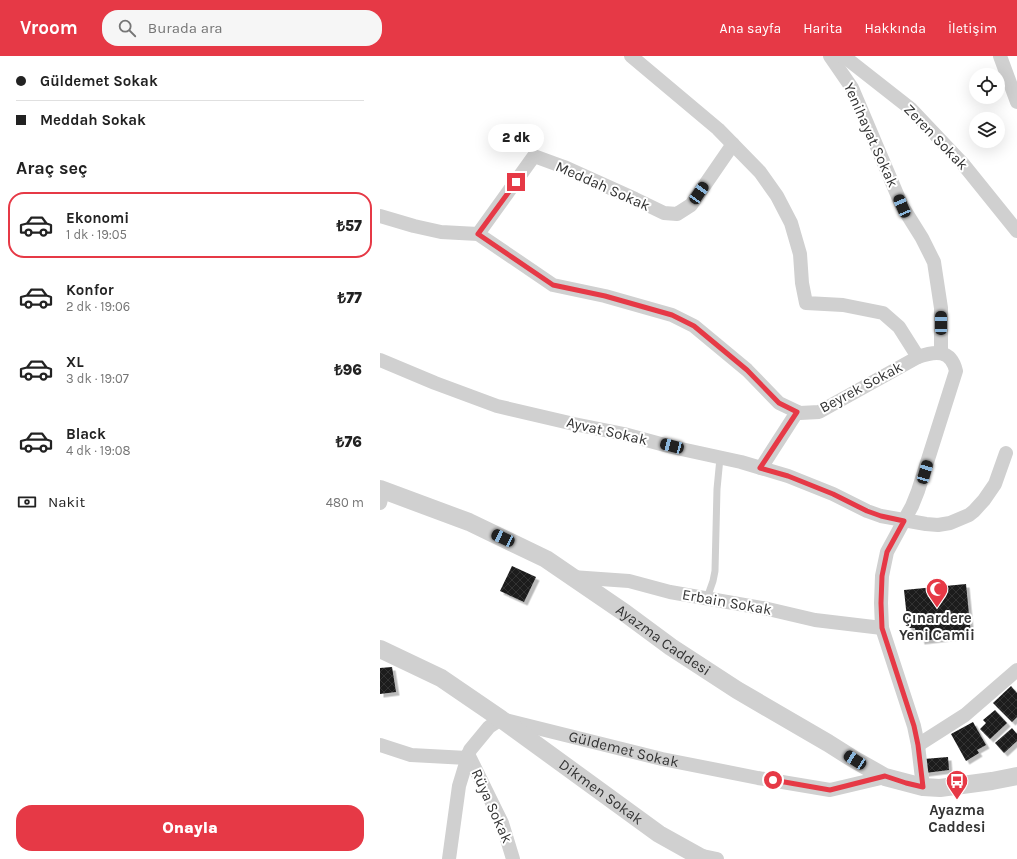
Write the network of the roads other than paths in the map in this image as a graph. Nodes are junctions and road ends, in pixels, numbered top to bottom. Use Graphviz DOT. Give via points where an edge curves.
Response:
graph roads {
  1 [pos="631,56"];
  2 [pos="830,56"];
  3 [pos="841,56"];
  4 [pos="1000,56"];
  5 [pos="1017,102"];
  6 [pos="733,144"];
  7 [pos="380,216"];
  8 [pos="1017,231"];
  9 [pos="478,234"];
  10 [pos="941,352"];
  11 [pos="918,356"];
  12 [pos="380,360"];
  13 [pos="797,412"];
  14 [pos="1006,453"];
  15 [pos="720,458"];
  16 [pos="760,468"];
  17 [pos="381,494"];
  18 [pos="904,521"];
  19 [pos="572,577"];
  20 [pos="707,598"];
  21 [pos="882,628"];
  22 [pos="380,649"];
  23 [pos="1017,670"];
  24 [pos="501,720"];
  25 [pos="380,745"];
  26 [pos="918,745"];
  27 [pos="468,756"];
  28 [pos="885,776"];
  29 [pos="1017,776"];
  30 [pos="923,787"];
  31 [pos="701,857"];
  32 [pos="448,859"];
  33 [pos="513,859"];
  34 [pos="718,859"];
  1 -- 6 [label="street"];
  2 -- 10 [label="street, Yenihayat Sokak" via="852,88 902,206 934,262 941,308"];
  3 -- 8 [label="street, Zeren Sokak" via="911,109 963,164"];
  4 -- 5 [label="street"];
  6 -- 9 [label="street, Meddah Sokak" via="691,205 677,214 664,213 534,156"];
  6 -- 11 [label="street" via="760,172 791,222 800,254 806,303 843,305 883,313 899,327"];
  7 -- 9 [label="street" via="441,232"];
  9 -- 13 [label="street, Beyrek Sokak" via="553,285 605,296 672,315 694,326 747,370 779,403"];
  10 -- 11 [label="street, Beyrek Sokak"];
  10 -- 18 [label="street" via="952,359 956,370 922,478"];
  11 -- 13 [label="street, Beyrek Sokak" via="819,412"];
  12 -- 15 [label="street, Ayvat Sokak" via="497,406"];
  13 -- 16 [label="street"];
  14 -- 18 [label="street, Ayvat Sokak" via="995,484 969,515 938,525"];
  15 -- 16 [label="street, Ayvat Sokak"];
  15 -- 20 [label="lane" via="715,571"];
  16 -- 18 [label="street, Ayvat Sokak" via="833,494 867,511"];
  17 -- 19 [label="street, Ayazma Caddesi" via="469,522 546,559"];
  18 -- 21 [label="street" via="887,552 882,576"];
  19 -- 20 [label="street, Erbain Sokak" via="628,581"];
  19 -- 28 [label="street, Ayazma Caddesi" via="737,690"];
  20 -- 21 [label="street, Erbain Sokak" via="815,620"];
  21 -- 26 [label="street" via="908,705"];
  22 -- 24 [label="street, Güldemet Sokak" via="441,678"];
  23 -- 26 [label="street" via="965,715"];
  24 -- 27 [label="street" via="489,727"];
  24 -- 28 [label="street, Güldemet Sokak" via="662,759 830,790"];
  24 -- 31 [label="street, Dikmen Sokak" via="659,834"];
  25 -- 27 [label="street" via="411,755"];
  26 -- 30 [label="street"];
  27 -- 32 [label="street" via="459,786"];
  27 -- 33 [label="street, Rüya Sokak" via="502,823"];
  28 -- 30 [label="street, Ayazma Caddesi"];
  29 -- 30 [label="street, Ayazma Caddesi" via="963,786"];
  31 -- 34 [label="street"];
}
